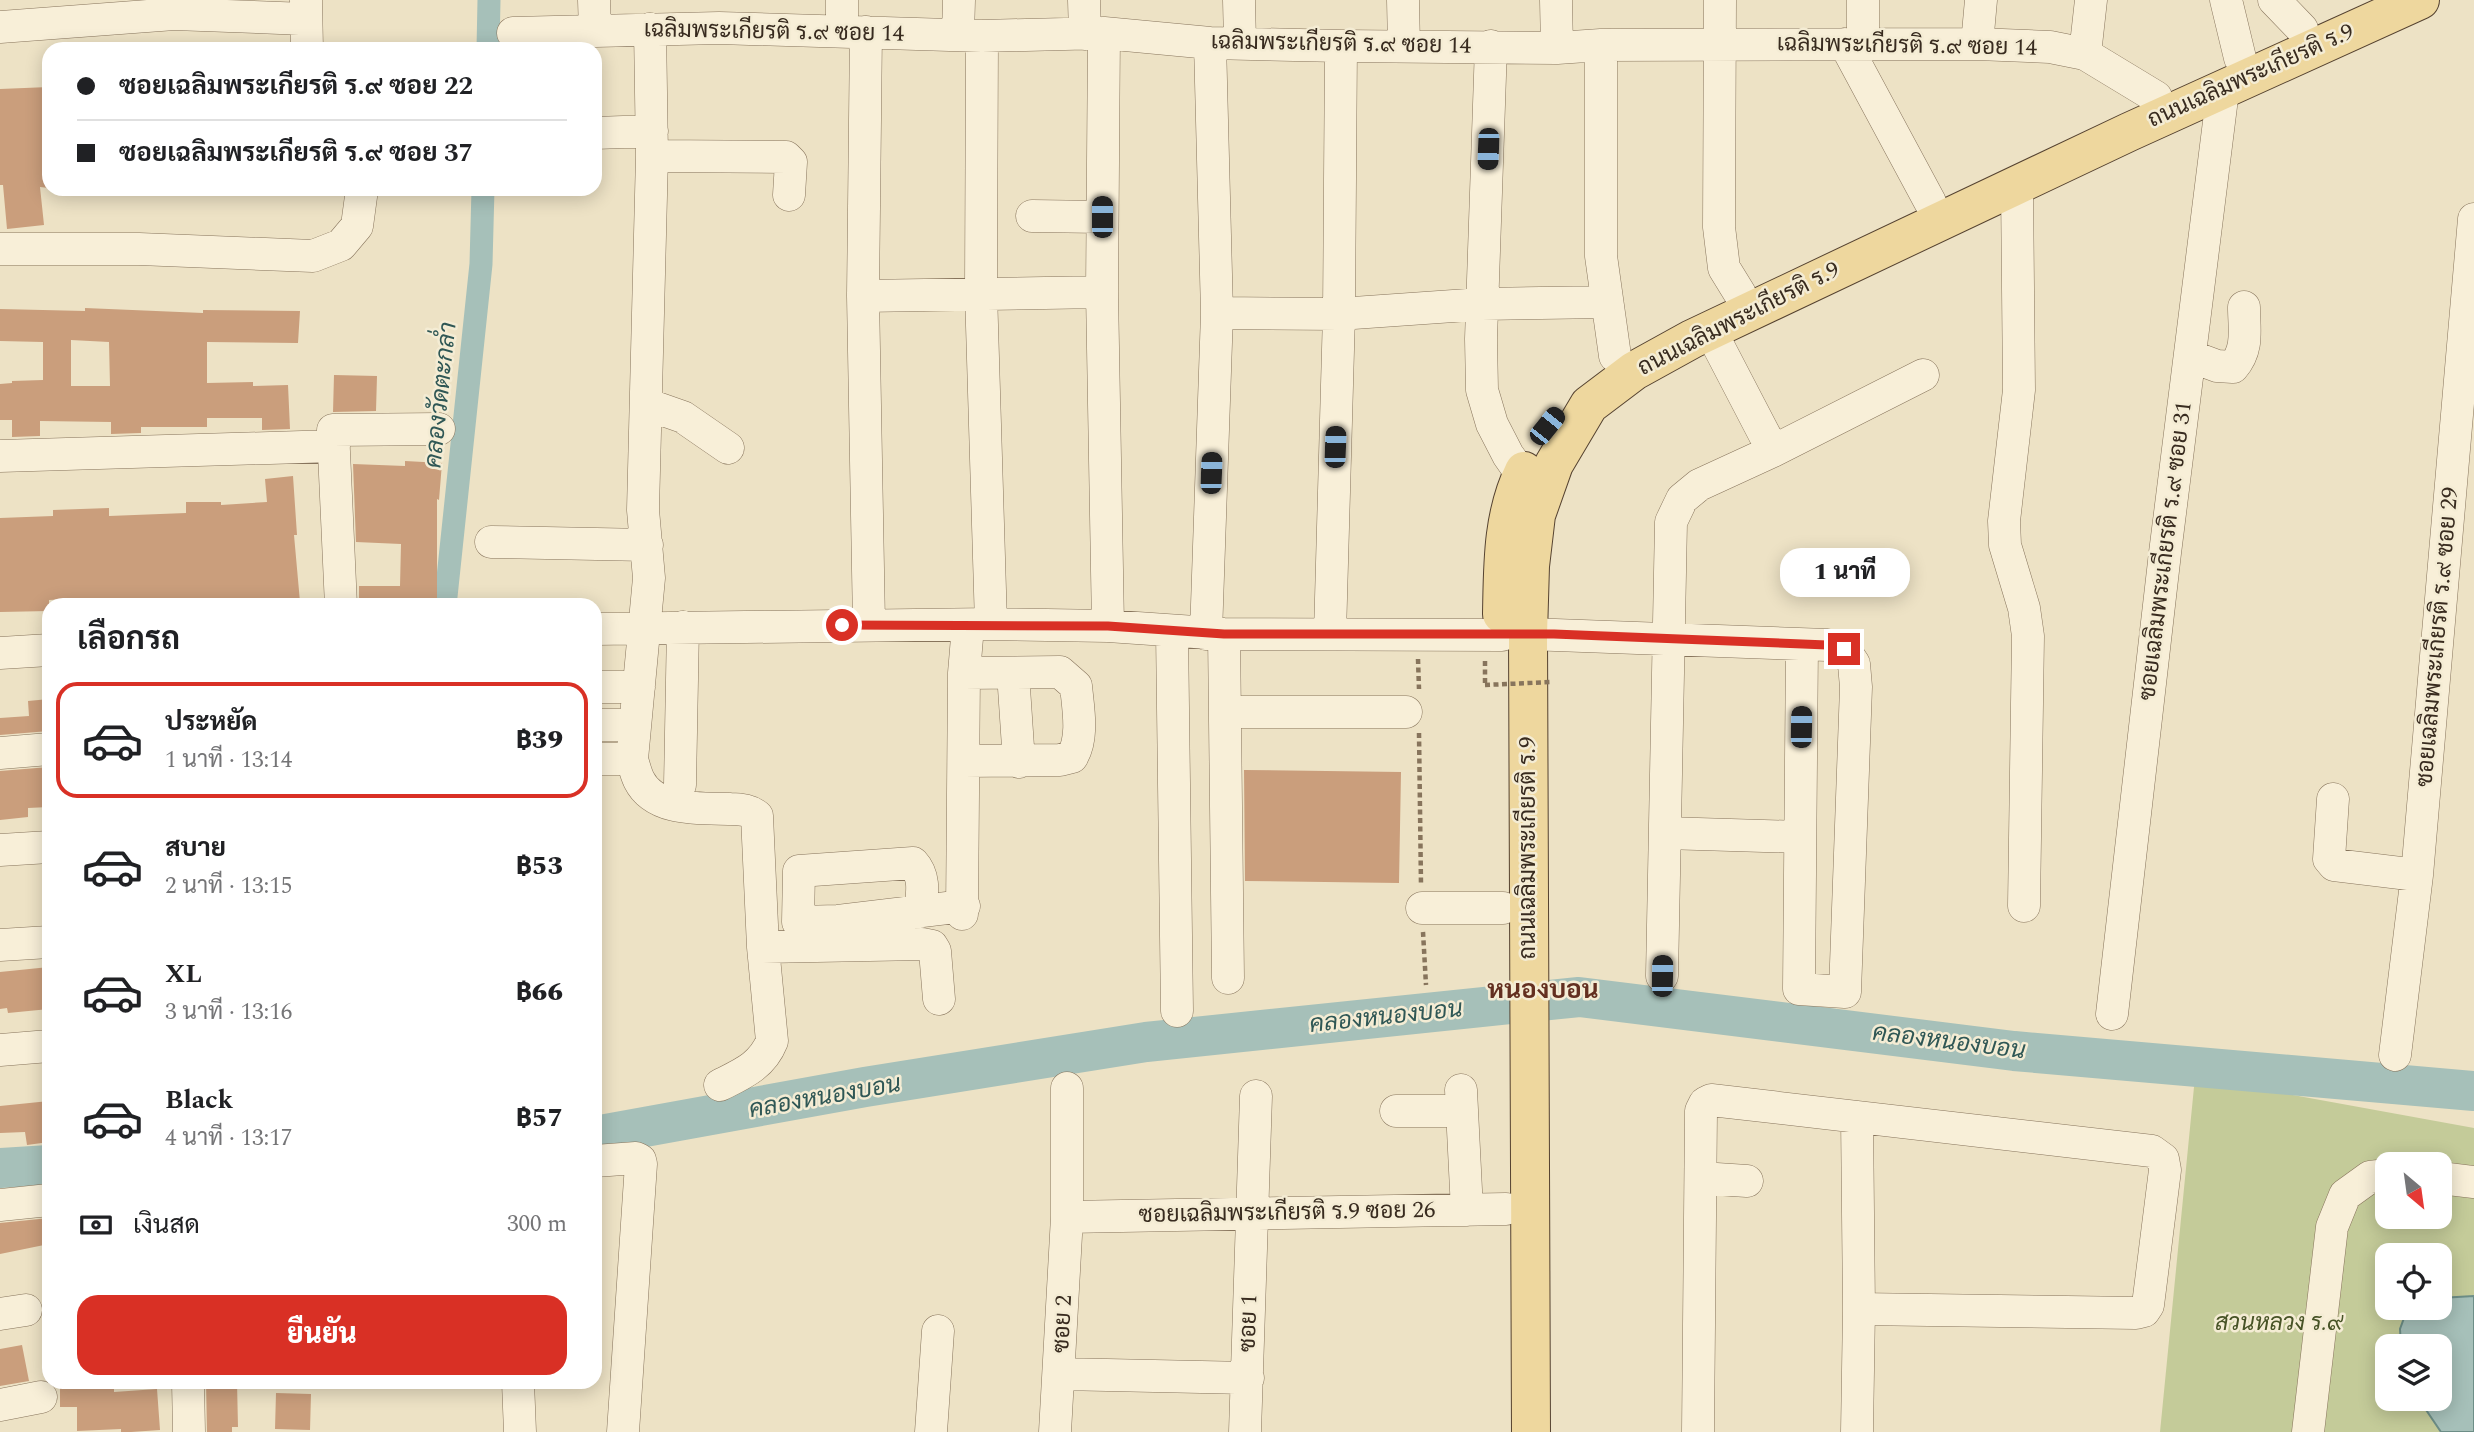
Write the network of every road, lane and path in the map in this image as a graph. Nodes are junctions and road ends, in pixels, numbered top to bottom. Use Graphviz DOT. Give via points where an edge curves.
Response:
graph roads {
  1 [pos="842,0"];
  2 [pos="959,0"];
  3 [pos="1084,0"];
  4 [pos="1240,0"];
  5 [pos="1403,0"];
  6 [pos="1556,0"];
  7 [pos="1720,0"];
  8 [pos="1863,0"];
  9 [pos="1981,0"];
  10 [pos="2091,0"];
  11 [pos="2225,0"];
  12 [pos="2274,0"];
  13 [pos="2362,0"];
  14 [pos="2420,0"];
  15 [pos="173,7"];
  16 [pos="719,14"];
  17 [pos="595,15"];
  18 [pos="306,23"];
  19 [pos="0,27"];
  20 [pos="650,29"];
  21 [pos="2301,29"];
  22 [pos="854,32"];
  23 [pos="513,33"];
  24 [pos="1095,33"];
  25 [pos="970,36"];
  26 [pos="1225,43"];
  27 [pos="1854,44"];
  28 [pos="1977,44"];
  29 [pos="1601,45"];
  30 [pos="1721,45"];
  31 [pos="1340,46"];
  32 [pos="1404,46"];
  33 [pos="1491,46"];
  34 [pos="1557,48"];
  35 [pos="2085,54"];
  36 [pos="2232,74"];
  37 [pos="2156,97"];
  38 [pos="602,134"];
  39 [pos="652,143"];
  40 [pos="2017,186"];
  41 [pos="789,195"];
  42 [pos="361,196"];
  43 [pos="1930,202"];
  44 [pos="1032,216"];
  45 [pos="1102,217"];
  46 [pos="2474,219"];
  47 [pos="0,249"];
  48 [pos="981,292"];
  49 [pos="1102,292"];
  50 [pos="1740,294"];
  51 [pos="863,296"];
  52 [pos="1606,302"];
  53 [pos="1482,304"];
  54 [pos="2244,307"];
  55 [pos="1217,313"];
  56 [pos="1339,314"];
  57 [pos="1710,330"];
  58 [pos="1615,356"];
  59 [pos="2190,356"];
  60 [pos="1923,375"];
  61 [pos="646,404"];
  62 [pos="439,429"];
  63 [pos="334,446"];
  64 [pos="728,448"];
  65 [pos="1773,451"];
  66 [pos="0,456"];
  67 [pos="1522,475"];
  68 [pos="492,542"];
  69 [pos="647,545"];
  70 [pos="341,598"];
  71 [pos="869,624"];
  72 [pos="980,625"];
  73 [pos="1108,626"];
  74 [pos="683,627"];
  75 [pos="644,628"];
  76 [pos="602,629"];
  77 [pos="1172,632"];
  78 [pos="1215,634"];
  79 [pos="1330,634"];
  80 [pos="1418,634"];
  81 [pos="1670,639"];
  82 [pos="1505,642"];
  83 [pos="1802,645"];
  84 [pos="42,650"];
  85 [pos="0,653"];
  86 [pos="964,673"];
  87 [pos="1013,673"];
  88 [pos="1552,682"];
  89 [pos="602,687"];
  90 [pos="639,687"];
  91 [pos="1225,712"];
  92 [pos="1414,715"];
  93 [pos="602,725"];
  94 [pos="635,725"];
  95 [pos="42,750"];
  96 [pos="0,753"];
  97 [pos="602,759"];
  98 [pos="632,759"];
  99 [pos="964,761"];
  100 [pos="1019,762"];
  101 [pos="680,785"];
  102 [pos="2333,799"];
  103 [pos="1665,833"];
  104 [pos="1800,837"];
  105 [pos="42,847"];
  106 [pos="0,850"];
  107 [pos="799,871"];
  108 [pos="760,874"];
  109 [pos="2417,875"];
  110 [pos="2024,906"];
  111 [pos="1422,908"];
  112 [pos="1503,908"];
  113 [pos="920,912"];
  114 [pos="798,922"];
  115 [pos="763,935"];
  116 [pos="42,942"];
  117 [pos="0,945"];
  118 [pos="1662,976"];
  119 [pos="1228,978"];
  120 [pos="1517,984"];
  121 [pos="1426,985"];
  122 [pos="939,999"];
  123 [pos="1177,1011"];
  124 [pos="2112,1013"];
  125 [pos="1518,1042"];
  126 [pos="42,1047"];
  127 [pos="0,1050"];
  128 [pos="2395,1055"];
  129 [pos="720,1085"];
  130 [pos="1067,1087"];
  131 [pos="1256,1096"];
  132 [pos="1396,1111"];
  133 [pos="1857,1117"];
  134 [pos="602,1160"];
  135 [pos="2375,1176"];
  136 [pos="1701,1178"];
  137 [pos="2452,1179"];
  138 [pos="1747,1181"];
  139 [pos="2474,1182"];
  140 [pos="42,1201"];
  141 [pos="0,1205"];
  142 [pos="1506,1209"];
  143 [pos="1467,1210"];
  144 [pos="1253,1213"];
  145 [pos="1068,1217"];
  146 [pos="1859,1309"];
  147 [pos="938,1331"];
  148 [pos="1060,1374"];
  149 [pos="1248,1378"];
  150 [pos="188,1389"];
  151 [pos="518,1389"];
  152 [pos="41,1397"];
  153 [pos="0,1405"];
  154 [pos="189,1432"];
  155 [pos="520,1432"];
  156 [pos="623,1432"];
  157 [pos="931,1432"];
  158 [pos="1055,1432"];
  159 [pos="1245,1432"];
  160 [pos="1505,1432"];
  161 [pos="1531,1432"];
  162 [pos="1698,1432"];
  163 [pos="1857,1432"];
  164 [pos="2308,1432"];
  1 -- 22 [label="street"];
  2 -- 25 [label="street"];
  3 -- 24 [label="street"];
  4 -- 26 [label="street"];
  5 -- 32 [label="street"];
  6 -- 34 [label="street"];
  7 -- 30 [label="street"];
  8 -- 27 [label="street"];
  9 -- 28 [label="street"];
  10 -- 35 [label="street"];
  11 -- 36 [label="street"];
  12 -- 21 [label="street"];
  13 -- 21 [label="main road, ถนนเฉลิมพระเกียรติ ร.9"];
  14 -- 36 [label="main road, ถนนเฉลิมพระเกียรติ ร.9"];
  15 -- 18 [label="street"];
  15 -- 19 [label="street"];
  16 -- 20 [label="street, เฉลิมพระเกียรติ ร.๙ ซอย 14"];
  16 -- 22 [label="street, เฉลิมพระเกียรติ ร.๙ ซอย 14"];
  17 -- 20 [label="street, เฉลิมพระเกียรติ ร.๙ ซอย 14"];
  17 -- 23 [label="street, เฉลิมพระเกียรติ ร.๙ ซอย 14"];
  20 -- 39 [label="street"];
  21 -- 36 [label="main road, ถนนเฉลิมพระเกียรติ ร.9"];
  22 -- 25 [label="street, เฉลิมพระเกียรติ ร.๙ ซอย 14"];
  22 -- 51 [label="street"];
  24 -- 25 [label="street, เฉลิมพระเกียรติ ร.๙ ซอย 14"];
  24 -- 26 [label="street, เฉลิมพระเกียรติ ร.๙ ซอย 14"];
  24 -- 45 [label="street"];
  25 -- 48 [label="street"];
  26 -- 31 [label="street, เฉลิมพระเกียรติ ร.๙ ซอย 14"];
  26 -- 55 [label="street"];
  27 -- 28 [label="street, เฉลิมพระเกียรติ ร.๙ ซอย 14"];
  27 -- 30 [label="street, เฉลิมพระเกียรติ ร.๙ ซอย 14"];
  27 -- 43 [label="street"];
  28 -- 35 [label="street, เฉลิมพระเกียรติ ร.๙ ซอย 14" via="2050,47"];
  29 -- 30 [label="street, เฉลิมพระเกียรติ ร.๙ ซอย 14"];
  29 -- 34 [label="street, เฉลิมพระเกียรติ ร.๙ ซอย 14"];
  29 -- 52 [label="street" via="1601,256"];
  30 -- 50 [label="street" via="1719,226 1724,268"];
  31 -- 32 [label="street, เฉลิมพระเกียรติ ร.๙ ซอย 14"];
  31 -- 56 [label="street"];
  32 -- 33 [label="street, เฉลิมพระเกียรติ ร.๙ ซอย 14"];
  33 -- 34 [label="street, เฉลิมพระเกียรติ ร.๙ ซอย 14"];
  33 -- 53 [label="street"];
  35 -- 37 [label="street, เฉลิมพระเกียรติ ร.๙ ซอย 14"];
  36 -- 37 [label="main road, ถนนเฉลิมพระเกียรติ ร.9"];
  36 -- 40 [label="main road, ถนนเฉลิมพระเกียรติ ร.9"];
  36 -- 59 [label="street, ซอยเฉลิมพระเกียรติ ร.๙ ซอย 31"];
  37 -- 43 [label="main road, ถนนเฉลิมพระเกียรติ ร.9"];
  38 -- 39 [label="street"];
  39 -- 41 [label="street" via="786,157 791,162"];
  39 -- 61 [label="street"];
  40 -- 57 [label="main road, ถนนเฉลิมพระเกียรติ ร.9"];
  40 -- 110 [label="street" via="2019,390 2004,522 2005,545 2028,636"];
  42 -- 47 [label="street" via="356,226 341,245 313,256"];
  43 -- 50 [label="main road, ถนนเฉลิมพระเกียรติ ร.9"];
  44 -- 45 [label="street"];
  45 -- 49 [label="street"];
  46 -- 109 [label="street, ซอยเฉลิมพระเกียรติ ร.๙ ซอย 29"];
  48 -- 49 [label="street"];
  48 -- 51 [label="street"];
  48 -- 72 [label="street"];
  49 -- 73 [label="street"];
  50 -- 58 [label="main road, ถนนเฉลิมพระเกียรติ ร.9"];
  51 -- 71 [label="street"];
  52 -- 53 [label="street"];
  52 -- 58 [label="street"];
  53 -- 56 [label="street"];
  53 -- 67 [label="street" via="1482,390 1492,424"];
  54 -- 59 [label="street" via="2245,344 2233,367"];
  55 -- 56 [label="street"];
  55 -- 78 [label="street"];
  56 -- 79 [label="street"];
  57 -- 65 [label="street"];
  57 -- 82 [label="main road, ถนนเฉลิมพระเกียรติ ร.9" via="1634,370 1589,405 1554,464 1536,515 1530,566"];
  58 -- 67 [label="main road, ถนนเฉลิมพระเกียรติ ร.9" via="1573,394 1547,426"];
  59 -- 124 [label="street, ซอยเฉลิมพระเกียรติ ร.๙ ซอย 31"];
  60 -- 65 [label="street"];
  61 -- 64 [label="street" via="683,417"];
  61 -- 69 [label="street" via="643,510"];
  62 -- 63 [label="street" via="333,430"];
  63 -- 66 [label="street"];
  63 -- 70 [label="street"];
  65 -- 81 [label="street" via="1699,485 1682,499 1671,522"];
  67 -- 82 [label="main road, ถนนเฉลิมพระเกียรติ ร.9" via="1504,545"];
  68 -- 69 [label="street"];
  69 -- 75 [label="street"];
  71 -- 72 [label="street"];
  71 -- 74 [label="street"];
  72 -- 73 [label="street"];
  72 -- 86 [label="street"];
  73 -- 77 [label="street"];
  74 -- 75 [label="street"];
  74 -- 101 [label="street"];
  75 -- 76 [label="street"];
  75 -- 90 [label="street"];
  77 -- 78 [label="street"];
  77 -- 123 [label="street"];
  78 -- 79 [label="street"];
  78 -- 91 [label="street"];
  79 -- 80 [label="street"];
  80 -- 82 [label="street"];
  80 -- 92 [label="path"];
  81 -- 82 [label="street"];
  81 -- 83 [label="street"];
  81 -- 103 [label="street"];
  82 -- 88 [label="path, bridge" via="1485,685"];
  82 -- 112 [label="main road, ถนนเฉลิมพระเกียรติ ร.9"];
  82 -- 120 [label="main road, ถนนเฉลิมพระเกียรติ ร.9"];
  83 -- 104 [label="street"];
  83 -- 104 [label="street" via="1844,649 1854,664 1845,992 1799,989"];
  84 -- 85 [label="street"];
  86 -- 87 [label="street"];
  86 -- 99 [label="street"];
  87 -- 100 [label="street"];
  87 -- 100 [label="street" via="1060,672 1076,686 1079,716 1078,747 1072,757"];
  89 -- 90 [label="street"];
  90 -- 94 [label="street"];
  91 -- 92 [label="street"];
  91 -- 119 [label="street"];
  92 -- 111 [label="path"];
  93 -- 94 [label="street"];
  94 -- 98 [label="street"];
  95 -- 96 [label="street"];
  97 -- 98 [label="street"];
  98 -- 108 [label="street" via="639,782 665,802 755,813"];
  99 -- 100 [label="street"];
  99 -- 113 [label="street" via="963,910"];
  102 -- 109 [label="street" via="2329,859 2334,865"];
  103 -- 104 [label="street"];
  103 -- 118 [label="street"];
  105 -- 106 [label="street"];
  107 -- 108 [label="street"];
  107 -- 113 [label="street" via="913,863 923,880"];
  107 -- 114 [label="street"];
  108 -- 115 [label="street"];
  109 -- 128 [label="street, ซอยเฉลิมพระเกียรติ ร.๙ ซอย 29"];
  111 -- 112 [label="street"];
  111 -- 121 [label="path"];
  112 -- 120 [label="main road, ถนนเฉลิมพระเกียรติ ร.9"];
  113 -- 114 [label="street"];
  114 -- 115 [label="street"];
  115 -- 122 [label="street" via="932,946"];
  115 -- 129 [label="street" via="772,1041 759,1063"];
  116 -- 117 [label="street"];
  120 -- 125 [label="main road, ถนนเฉลิมพระเกียรติ ร.9"];
  125 -- 142 [label="main road, ถนนเฉลิมพระเกียรติ ร.9"];
  125 -- 161 [label="main road, ถนนเฉลิมพระเกียรติ ร.9"];
  126 -- 127 [label="street"];
  130 -- 145 [label="street, ซอย 2"];
  131 -- 144 [label="street, ซอย 1"];
  132 -- 143 [label="street" via="1461,1100"];
  133 -- 136 [label="street" via="1711,1100 1701,1111"];
  133 -- 146 [label="street"];
  133 -- 146 [label="street" via="2152,1151 2163,1159 2165,1170 2144,1311"];
  134 -- 156 [label="street" via="636,1158 641,1164"];
  135 -- 164 [label="street" via="2345,1195 2332,1227"];
  136 -- 138 [label="street"];
  136 -- 162 [label="street"];
  137 -- 139 [label="street"];
  140 -- 141 [label="street"];
  142 -- 143 [label="street, ซอยเฉลิมพระเกียรติ ร.9 ซอย 26"];
  142 -- 160 [label="main road, ถนนเฉลิมพระเกียรติ ร.9"];
  143 -- 144 [label="street, ซอยเฉลิมพระเกียรติ ร.9 ซอย 26"];
  144 -- 145 [label="street, ซอยเฉลิมพระเกียรติ ร.9 ซอย 26"];
  144 -- 149 [label="street, ซอย 1"];
  145 -- 148 [label="street, ซอย 2"];
  146 -- 163 [label="street"];
  147 -- 157 [label="street"];
  148 -- 149 [label="street"];
  148 -- 158 [label="street, ซอย 2"];
  149 -- 159 [label="street, ซอย 1"];
  150 -- 154 [label="street"];
  151 -- 155 [label="street"];
  152 -- 153 [label="street"];
}
